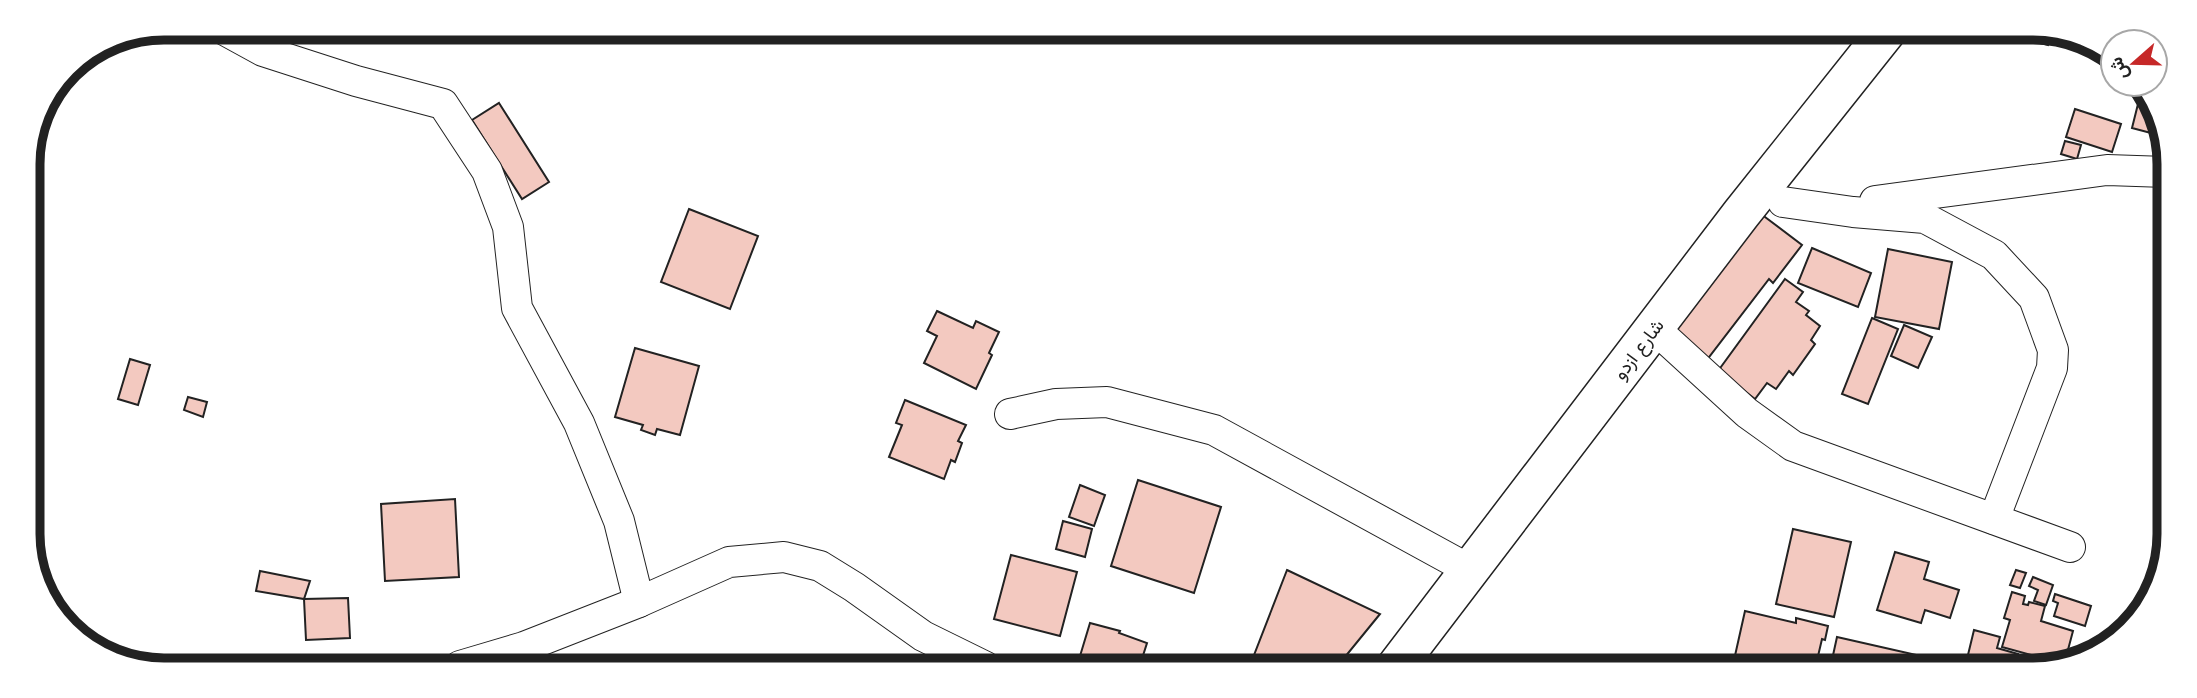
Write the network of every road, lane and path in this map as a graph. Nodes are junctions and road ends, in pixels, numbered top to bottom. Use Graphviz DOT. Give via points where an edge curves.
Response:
graph roads {
  1 [pos="243,40"];
  2 [pos="1880,40"];
  3 [pos="2157,172"];
  4 [pos="1783,202"];
  5 [pos="1741,214"];
  6 [pos="1654,328"];
  7 [pos="1010,414"];
  8 [pos="1994,519"];
  9 [pos="2070,547"];
  10 [pos="1471,570"];
  11 [pos="639,602"];
  12 [pos="1403,657"];
  13 [pos="488,658"];
  14 [pos="967,658"];
  1 -- 11 [label="street" via="356,81 443,104 487,171 508,227 517,308 579,423 620,521"];
  2 -- 5 [label="street, شارع ازدو"];
  3 -- 4 [label="street" via="2107,170 1854,204"];
  4 -- 5 [label="street"];
  4 -- 8 [label="street" via="1925,218 1994,255 2034,298 2053,349 2052,368"];
  5 -- 6 [label="street, شارع ازدو"];
  6 -- 8 [label="street" via="1747,412 1793,446"];
  6 -- 10 [label="street, شارع ازدو"];
  7 -- 10 [label="street" via="1056,404 1107,402 1214,430"];
  8 -- 9 [label="street"];
  10 -- 12 [label="street, شارع ازدو"];
  11 -- 13 [label="street"];
  11 -- 14 [label="street" via="729,562 784,557 820,566 923,636"];
}
